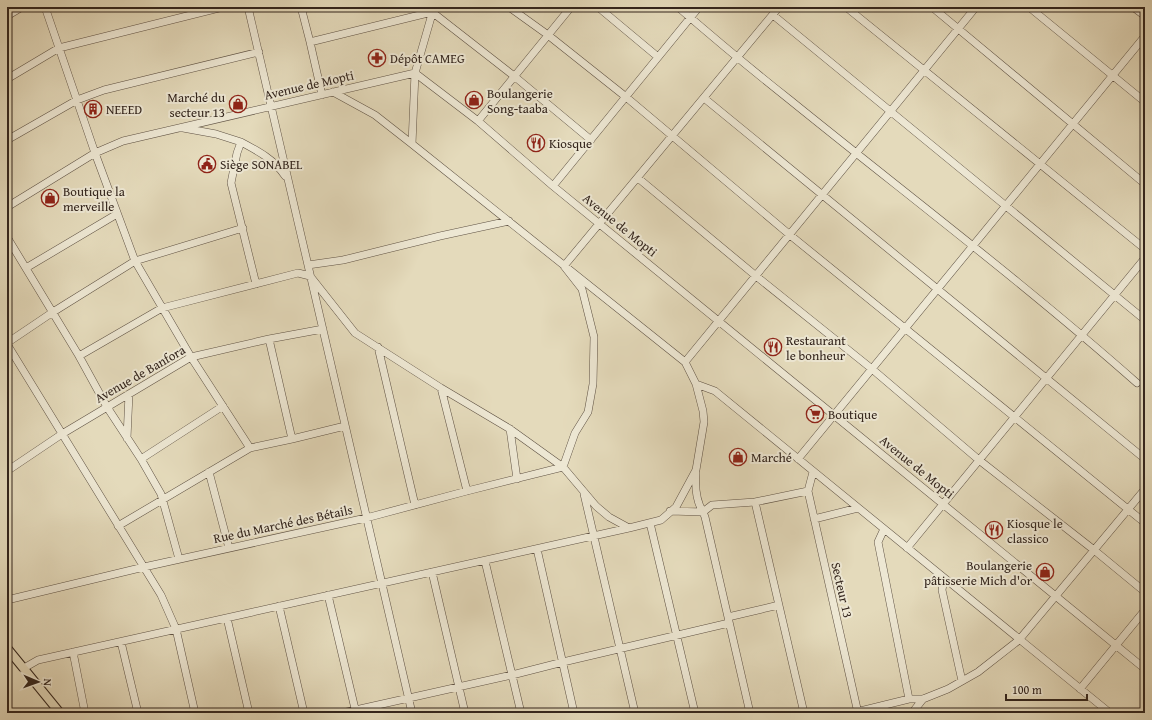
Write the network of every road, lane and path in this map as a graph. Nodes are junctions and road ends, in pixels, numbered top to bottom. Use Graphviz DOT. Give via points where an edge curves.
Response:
graph roads {
  1 [pos="22,7"];
  2 [pos="45,7"];
  3 [pos="191,7"];
  4 [pos="224,7"];
  5 [pos="248,7"];
  6 [pos="301,7"];
  7 [pos="508,7"];
  8 [pos="571,7"];
  9 [pos="598,7"];
  10 [pos="678,7"];
  11 [pos="699,7"];
  12 [pos="779,7"];
  13 [pos="846,7"];
  14 [pos="932,7"];
  15 [pos="976,7"];
  16 [pos="1029,7"];
  17 [pos="1133,7"];
  18 [pos="433,9"];
  19 [pos="193,15"];
  20 [pos="773,15"];
  21 [pos="7,16"];
  22 [pos="1145,16"];
  23 [pos="690,18"];
  24 [pos="959,28"];
  25 [pos="548,35"];
  26 [pos="1145,36"];
  27 [pos="310,42"];
  28 [pos="59,48"];
  29 [pos="259,52"];
  30 [pos="658,57"];
  31 [pos="738,58"];
  32 [pos="924,71"];
  33 [pos="415,73"];
  34 [pos="1113,75"];
  35 [pos="514,76"];
  36 [pos="7,79"];
  37 [pos="333,92"];
  38 [pos="322,95"];
  39 [pos="626,97"];
  40 [pos="704,98"];
  41 [pos="76,100"];
  42 [pos="1145,102"];
  43 [pos="271,106"];
  44 [pos="890,112"];
  45 [pos="478,121"];
  46 [pos="1073,124"];
  47 [pos="181,127"];
  48 [pos="672,137"];
  49 [pos="7,140"];
  50 [pos="591,140"];
  51 [pos="241,142"];
  52 [pos="412,144"];
  53 [pos="95,153"];
  54 [pos="856,154"];
  55 [pos="1039,165"];
  56 [pos="638,178"];
  57 [pos="289,182"];
  58 [pos="1145,184"];
  59 [pos="553,186"];
  60 [pos="823,194"];
  61 [pos="1006,206"];
  62 [pos="7,207"];
  63 [pos="117,214"];
  64 [pos="509,222"];
  65 [pos="600,224"];
  66 [pos="243,228"];
  67 [pos="790,235"];
  68 [pos="7,237"];
  69 [pos="972,246"];
  70 [pos="1145,250"];
  71 [pos="1145,258"];
  72 [pos="135,261"];
  73 [pos="308,265"];
  74 [pos="564,266"];
  75 [pos="26,268"];
  76 [pos="310,276"];
  77 [pos="756,276"];
  78 [pos="256,284"];
  79 [pos="937,290"];
  80 [pos="1115,295"];
  81 [pos="162,308"];
  82 [pos="53,312"];
  83 [pos="1145,320"];
  84 [pos="719,321"];
  85 [pos="905,328"];
  86 [pos="323,329"];
  87 [pos="1082,335"];
  88 [pos="269,339"];
  89 [pos="7,343"];
  90 [pos="378,347"];
  91 [pos="79,356"];
  92 [pos="191,357"];
  93 [pos="685,362"];
  94 [pos="872,369"];
  95 [pos="1047,378"];
  96 [pos="1137,383"];
  97 [pos="696,384"];
  98 [pos="441,388"];
  99 [pos="129,394"];
  100 [pos="223,406"];
  101 [pos="107,407"];
  102 [pos="834,415"];
  103 [pos="1014,418"];
  104 [pos="345,426"];
  105 [pos="510,429"];
  106 [pos="62,434"];
  107 [pos="127,438"];
  108 [pos="292,439"];
  109 [pos="250,448"];
  110 [pos="140,459"];
  111 [pos="798,459"];
  112 [pos="1145,459"];
  113 [pos="979,460"];
  114 [pos="562,467"];
  115 [pos="696,470"];
  116 [pos="7,471"];
  117 [pos="209,472"];
  118 [pos="813,472"];
  119 [pos="517,479"];
  120 [pos="1145,489"];
  121 [pos="467,491"];
  122 [pos="808,491"];
  123 [pos="584,492"];
  124 [pos="162,500"];
  125 [pos="755,502"];
  126 [pos="943,504"];
  127 [pos="416,505"];
  128 [pos="858,508"];
  129 [pos="1128,509"];
  130 [pos="670,511"];
  131 [pos="703,512"];
  132 [pos="366,518"];
  133 [pos="814,519"];
  134 [pos="650,523"];
  135 [pos="1145,523"];
  136 [pos="118,526"];
  137 [pos="629,528"];
  138 [pos="884,529"];
  139 [pos="594,536"];
  140 [pos="229,548"];
  141 [pos="907,548"];
  142 [pos="537,549"];
  143 [pos="1094,550"];
  144 [pos="179,559"];
  145 [pos="485,561"];
  146 [pos="144,567"];
  147 [pos="432,572"];
  148 [pos="944,578"];
  149 [pos="382,584"];
  150 [pos="1145,592"];
  151 [pos="328,596"];
  152 [pos="1056,596"];
  153 [pos="7,600"];
  154 [pos="779,605"];
  155 [pos="279,606"];
  156 [pos="1145,610"];
  157 [pos="227,618"];
  158 [pos="729,620"];
  159 [pos="176,629"];
  160 [pos="677,635"];
  161 [pos="1019,640"];
  162 [pos="121,642"];
  163 [pos="1116,645"];
  164 [pos="7,648"];
  165 [pos="620,648"];
  166 [pos="73,652"];
  167 [pos="563,662"];
  168 [pos="24,668"];
  169 [pos="1145,669"];
  170 [pos="512,675"];
  171 [pos="962,681"];
  172 [pos="458,687"];
  173 [pos="1080,689"];
  174 [pos="408,698"];
  175 [pos="923,698"];
  176 [pos="909,699"];
  177 [pos="356,711"];
  178 [pos="60,713"];
  179 [pos="85,713"];
  180 [pos="138,713"];
  181 [pos="195,713"];
  182 [pos="249,713"];
  183 [pos="304,713"];
  184 [pos="342,713"];
  185 [pos="412,713"];
  186 [pos="464,713"];
  187 [pos="521,713"];
  188 [pos="574,713"];
  189 [pos="635,713"];
  190 [pos="695,713"];
  191 [pos="750,713"];
  192 [pos="804,713"];
  193 [pos="856,713"];
  194 [pos="912,713"];
  195 [pos="1110,713"];
  1 -- 21 [label="street"];
  2 -- 28 [label="street"];
  3 -- 19 [label="street"];
  4 -- 19 [label="street"];
  5 -- 29 [label="street"];
  6 -- 27 [label="street"];
  7 -- 25 [label="street"];
  8 -- 25 [label="street"];
  9 -- 30 [label="street"];
  10 -- 23 [label="street"];
  11 -- 23 [label="street"];
  12 -- 20 [label="street"];
  13 -- 32 [label="street"];
  14 -- 24 [label="street"];
  15 -- 24 [label="street"];
  16 -- 34 [label="street"];
  17 -- 22 [label="street"];
  18 -- 27 [label="street"];
  18 -- 33 [label="street"];
  18 -- 35 [label="street"];
  19 -- 28 [label="street"];
  20 -- 31 [label="street"];
  20 -- 44 [label="street"];
  23 -- 30 [label="street"];
  23 -- 31 [label="street"];
  24 -- 32 [label="street"];
  24 -- 46 [label="street"];
  25 -- 35 [label="street"];
  25 -- 39 [label="street"];
  26 -- 34 [label="street"];
  27 -- 38 [label="street"];
  28 -- 36 [label="street"];
  28 -- 41 [label="street"];
  29 -- 41 [label="street" via="104,90"];
  29 -- 43 [label="street"];
  30 -- 39 [label="street"];
  31 -- 40 [label="street"];
  31 -- 54 [label="street"];
  32 -- 44 [label="street"];
  32 -- 55 [label="street"];
  33 -- 37 [label="street, Avenue de Mopti"];
  33 -- 45 [label="street, Avenue de Mopti"];
  33 -- 52 [label="street"];
  34 -- 42 [label="street"];
  34 -- 46 [label="street"];
  35 -- 45 [label="street"];
  35 -- 50 [label="street"];
  37 -- 38 [label="street, Avenue de Mopti"];
  37 -- 52 [label="street" via="375,115"];
  38 -- 43 [label="street, Avenue de Mopti"];
  39 -- 48 [label="street"];
  39 -- 50 [label="street"];
  40 -- 48 [label="street"];
  40 -- 60 [label="street"];
  41 -- 49 [label="street"];
  41 -- 53 [label="street"];
  43 -- 47 [label="street, Avenue de Mopti"];
  43 -- 57 [label="street"];
  44 -- 54 [label="street"];
  44 -- 61 [label="street"];
  45 -- 59 [label="street, Avenue de Mopti"];
  46 -- 55 [label="street"];
  46 -- 58 [label="street"];
  47 -- 51 [label="street"];
  47 -- 53 [label="street, Avenue de Mopti" via="123,141"];
  48 -- 56 [label="street"];
  48 -- 67 [label="street"];
  50 -- 59 [label="street"];
  51 -- 57 [label="street" via="263,154 282,171"];
  51 -- 66 [label="street" via="231,183"];
  52 -- 64 [label="street"];
  53 -- 62 [label="street, Avenue de Mopti"];
  53 -- 63 [label="street"];
  54 -- 60 [label="street"];
  54 -- 69 [label="street"];
  55 -- 61 [label="street"];
  55 -- 70 [label="street"];
  56 -- 65 [label="street"];
  56 -- 77 [label="street"];
  57 -- 73 [label="street"];
  59 -- 65 [label="street, Avenue de Mopti"];
  60 -- 67 [label="street"];
  60 -- 79 [label="street"];
  61 -- 69 [label="street"];
  61 -- 80 [label="street"];
  63 -- 72 [label="street"];
  63 -- 75 [label="street"];
  64 -- 73 [label="street" via="343,260"];
  64 -- 74 [label="street"];
  65 -- 74 [label="street"];
  65 -- 84 [label="street, Avenue de Mopti"];
  66 -- 72 [label="street"];
  66 -- 78 [label="street"];
  67 -- 77 [label="street"];
  67 -- 85 [label="street"];
  68 -- 75 [label="street"];
  69 -- 79 [label="street"];
  69 -- 87 [label="street"];
  71 -- 80 [label="street"];
  72 -- 81 [label="street"];
  72 -- 82 [label="street"];
  73 -- 76 [label="street"];
  74 -- 93 [label="street"];
  74 -- 114 [label="street" via="582,289 594,337 593,384 588,412 575,433"];
  75 -- 82 [label="street"];
  76 -- 78 [label="street" via="298,273"];
  76 -- 86 [label="street"];
  76 -- 90 [label="street" via="355,333"];
  77 -- 84 [label="street"];
  77 -- 94 [label="street"];
  78 -- 81 [label="street"];
  79 -- 85 [label="street"];
  79 -- 95 [label="street"];
  80 -- 83 [label="street"];
  80 -- 87 [label="street"];
  81 -- 91 [label="street"];
  81 -- 92 [label="street"];
  82 -- 89 [label="street"];
  82 -- 91 [label="street"];
  84 -- 93 [label="street"];
  84 -- 102 [label="street, Avenue de Mopti"];
  85 -- 94 [label="street"];
  85 -- 103 [label="street"];
  86 -- 88 [label="street, Avenue de Banfora"];
  86 -- 104 [label="street"];
  87 -- 95 [label="street"];
  87 -- 96 [label="street"];
  88 -- 92 [label="street, Avenue de Banfora"];
  88 -- 108 [label="street"];
  89 -- 106 [label="street"];
  90 -- 98 [label="street"];
  90 -- 127 [label="street"];
  91 -- 101 [label="street"];
  92 -- 99 [label="street, Avenue de Banfora"];
  92 -- 100 [label="street"];
  93 -- 97 [label="street"];
  94 -- 102 [label="street"];
  94 -- 113 [label="street"];
  95 -- 103 [label="street"];
  95 -- 112 [label="street"];
  97 -- 111 [label="street" via="715,391"];
  97 -- 115 [label="street" via="704,422"];
  98 -- 105 [label="street"];
  98 -- 121 [label="street"];
  99 -- 101 [label="street, Avenue de Banfora"];
  99 -- 107 [label="street"];
  100 -- 109 [label="street"];
  100 -- 110 [label="street"];
  101 -- 106 [label="street, Avenue de Banfora"];
  101 -- 107 [label="street"];
  102 -- 111 [label="street"];
  102 -- 126 [label="street, Avenue de Mopti"];
  103 -- 113 [label="street"];
  103 -- 129 [label="street"];
  104 -- 108 [label="street"];
  104 -- 132 [label="street"];
  105 -- 114 [label="street"];
  105 -- 119 [label="street"];
  106 -- 116 [label="street, Avenue de Banfora"];
  106 -- 136 [label="street"];
  107 -- 110 [label="street"];
  108 -- 109 [label="street"];
  109 -- 117 [label="street"];
  110 -- 124 [label="street"];
  111 -- 118 [label="street"];
  113 -- 126 [label="street"];
  113 -- 143 [label="street"];
  114 -- 119 [label="street, Rue du Marché des Bétails"];
  114 -- 123 [label="street"];
  115 -- 130 [label="street" via="680,500"];
  115 -- 131 [label="street" via="695,486"];
  117 -- 124 [label="street"];
  117 -- 140 [label="street"];
  118 -- 122 [label="street, Secteur 13"];
  118 -- 128 [label="street"];
  119 -- 121 [label="street, Rue du Marché des Bétails"];
  120 -- 129 [label="street"];
  121 -- 127 [label="street, Rue du Marché des Bétails"];
  122 -- 125 [label="street"];
  122 -- 133 [label="street, Secteur 13"];
  123 -- 137 [label="street" via="609,517"];
  123 -- 139 [label="street"];
  124 -- 136 [label="street"];
  124 -- 144 [label="street"];
  125 -- 131 [label="street" via="712,505"];
  125 -- 154 [label="street"];
  126 -- 141 [label="street"];
  126 -- 152 [label="street, Avenue de Mopti"];
  127 -- 132 [label="street, Rue du Marché des Bétails"];
  128 -- 133 [label="street"];
  128 -- 138 [label="street"];
  129 -- 135 [label="street"];
  129 -- 143 [label="street"];
  130 -- 131 [label="street"];
  130 -- 134 [label="street" via="661,520"];
  131 -- 158 [label="street"];
  132 -- 140 [label="street, Rue du Marché des Bétails"];
  132 -- 149 [label="street"];
  133 -- 193 [label="street, Secteur 13"];
  134 -- 137 [label="street"];
  134 -- 160 [label="street"];
  136 -- 146 [label="street"];
  137 -- 139 [label="street"];
  138 -- 141 [label="street"];
  138 -- 176 [label="street" via="878,542"];
  139 -- 142 [label="street"];
  139 -- 165 [label="street"];
  140 -- 144 [label="street, Rue du Marché des Bétails"];
  141 -- 148 [label="street"];
  142 -- 145 [label="street"];
  142 -- 167 [label="street"];
  143 -- 150 [label="street"];
  143 -- 152 [label="street"];
  144 -- 146 [label="street, Rue du Marché des Bétails"];
  145 -- 147 [label="street"];
  145 -- 170 [label="street"];
  146 -- 153 [label="street, Rue du Marché des Bétails"];
  146 -- 159 [label="street" via="161,595"];
  147 -- 149 [label="street"];
  147 -- 172 [label="street"];
  148 -- 161 [label="street"];
  148 -- 171 [label="street" via="942,590"];
  149 -- 151 [label="street"];
  149 -- 174 [label="street"];
  151 -- 155 [label="street"];
  151 -- 177 [label="street"];
  152 -- 161 [label="street"];
  152 -- 163 [label="street, Avenue de Mopti"];
  154 -- 158 [label="street"];
  154 -- 192 [label="street"];
  155 -- 157 [label="street"];
  155 -- 183 [label="street"];
  156 -- 163 [label="street"];
  157 -- 159 [label="street"];
  157 -- 182 [label="street"];
  158 -- 160 [label="street"];
  158 -- 191 [label="street"];
  159 -- 162 [label="street"];
  159 -- 181 [label="street"];
  160 -- 165 [label="street"];
  160 -- 190 [label="street"];
  161 -- 171 [label="street" via="978,672"];
  161 -- 173 [label="street"];
  162 -- 166 [label="street"];
  162 -- 180 [label="street"];
  163 -- 169 [label="street, Avenue de Mopti"];
  163 -- 173 [label="street"];
  164 -- 168 [label="main road"];
  165 -- 167 [label="street"];
  165 -- 189 [label="street"];
  166 -- 168 [label="street" via="38,660"];
  166 -- 179 [label="street"];
  167 -- 170 [label="street"];
  167 -- 188 [label="street"];
  168 -- 178 [label="main road"];
  170 -- 172 [label="street"];
  170 -- 187 [label="street"];
  171 -- 175 [label="street"];
  172 -- 174 [label="street"];
  172 -- 186 [label="street"];
  173 -- 195 [label="street"];
  174 -- 177 [label="street"];
  174 -- 185 [label="street"];
  175 -- 176 [label="street"];
  175 -- 194 [label="street"];
  176 -- 193 [label="street"];
  177 -- 184 [label="street"];
}
